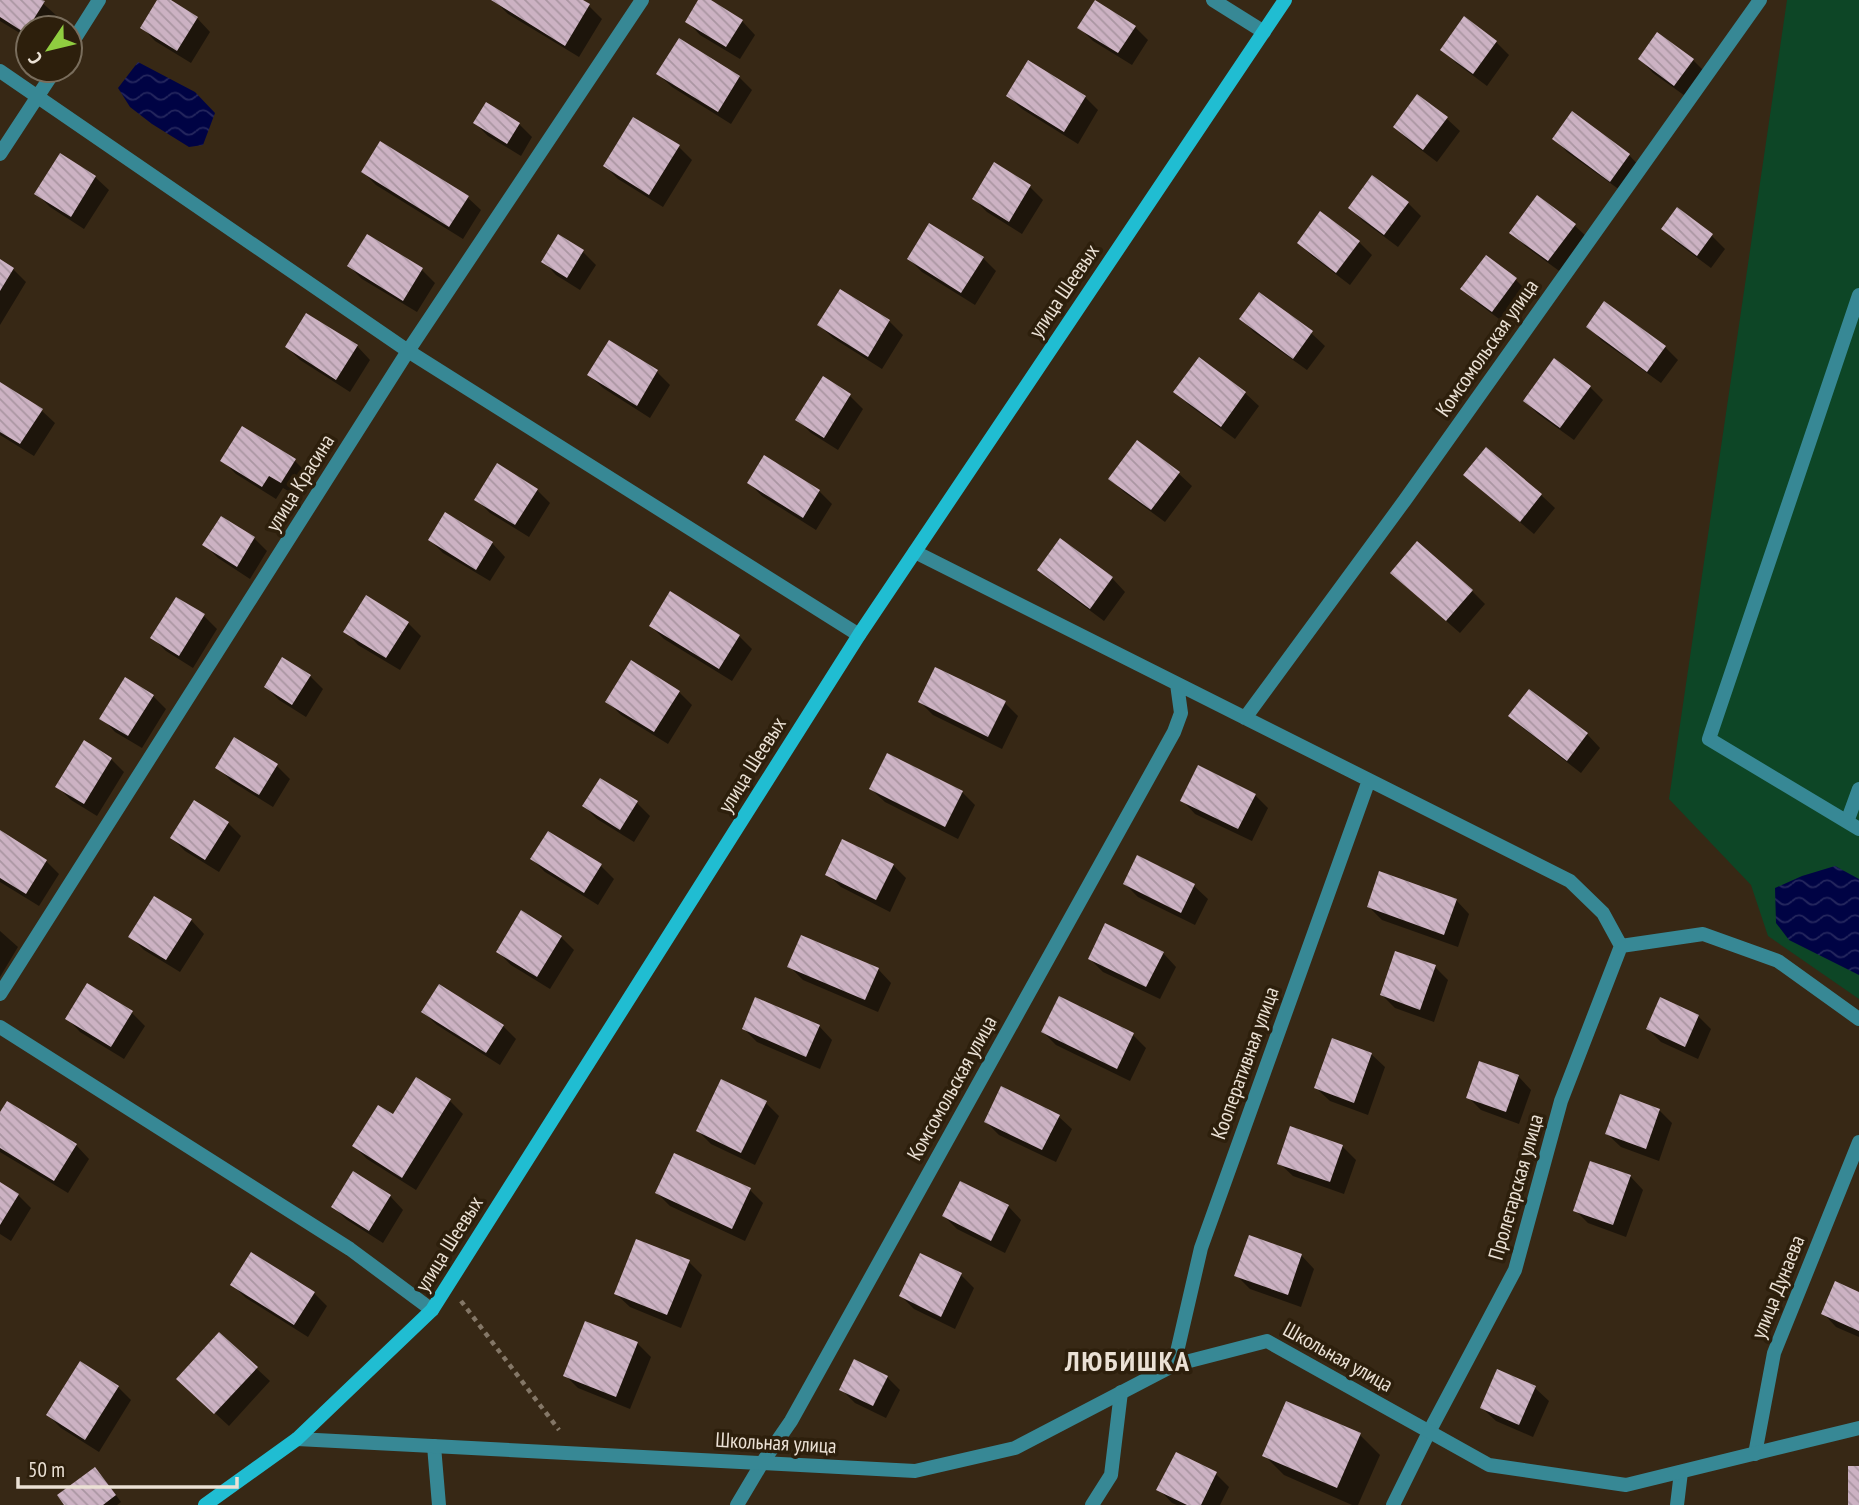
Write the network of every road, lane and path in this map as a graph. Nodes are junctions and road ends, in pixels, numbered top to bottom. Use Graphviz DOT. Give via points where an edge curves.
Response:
graph roads {
  1 [pos="99,0"];
  2 [pos="642,0"];
  3 [pos="1213,0"];
  4 [pos="1285,0"];
  5 [pos="1760,0"];
  6 [pos="84,24"];
  7 [pos="1264,32"];
  8 [pos="0,71"];
  9 [pos="46,84"];
  10 [pos="38,96"];
  11 [pos="0,154"];
  12 [pos="1859,295"];
  13 [pos="408,351"];
  14 [pos="915,552"];
  15 [pos="859,635"];
  16 [pos="1177,684"];
  17 [pos="1245,718"];
  18 [pos="1368,780"];
  19 [pos="1859,789"];
  20 [pos="1853,826"];
  21 [pos="1621,946"];
  22 [pos="0,994"];
  23 [pos="1859,1019"];
  24 [pos="0,1027"];
  25 [pos="1859,1142"];
  26 [pos="448,1285"];
  27 [pos="432,1310"];
  28 [pos="1174,1365"];
  29 [pos="1121,1392"];
  30 [pos="1859,1428"];
  31 [pos="1429,1432"];
  32 [pos="297,1439"];
  33 [pos="434,1446"];
  34 [pos="577,1453"];
  35 [pos="1755,1454"];
  36 [pos="762,1463"];
  37 [pos="1681,1472"];
  38 [pos="205,1505"];
  39 [pos="439,1505"];
  40 [pos="737,1505"];
  41 [pos="1092,1505"];
  42 [pos="1393,1505"];
  43 [pos="1677,1505"];
  1 -- 6 [label="street"];
  2 -- 13 [label="street, улица Красина"];
  3 -- 7 [label="street"];
  4 -- 7 [label="main road, улица Шеевых"];
  5 -- 17 [label="street, Комсомольская улица"];
  7 -- 14 [label="main road, улица Шеевых"];
  8 -- 10 [label="street"];
  9 -- 10 [label="street"];
  10 -- 11 [label="street"];
  10 -- 13 [label="street"];
  12 -- 20 [label="street" via="1709,739"];
  13 -- 15 [label="street"];
  13 -- 22 [label="street, улица Красина"];
  14 -- 15 [label="main road, улица Шеевых"];
  14 -- 16 [label="street"];
  15 -- 26 [label="main road, улица Шеевых"];
  16 -- 17 [label="street"];
  16 -- 36 [label="street, Комсомольская улица" via="1181,713 1174,732 798,1409"];
  17 -- 18 [label="street"];
  18 -- 21 [label="street" via="1570,881 1603,913"];
  18 -- 28 [label="street, Кооперативная улица" via="1201,1248"];
  19 -- 20 [label="street"];
  21 -- 23 [label="street" via="1703,934 1778,961"];
  21 -- 31 [label="street, Пролетарская улица" via="1561,1101 1516,1270"];
  24 -- 27 [label="street" via="350,1249"];
  25 -- 35 [label="street, улица Дунаева" via="1774,1353"];
  26 -- 27 [label="main road, улица Шеевых"];
  26 -- 34 [label="path"];
  27 -- 32 [label="main road, улица Шеевых"];
  28 -- 29 [label="street, Школьная улица"];
  28 -- 31 [label="street, Школьная улица" via="1267,1341"];
  29 -- 36 [label="street, Школьная улица" via="1015,1448 915,1471"];
  29 -- 41 [label="street" via="1111,1475"];
  30 -- 35 [label="street, Школьная улица"];
  31 -- 37 [label="street, Школьная улица" via="1489,1465 1626,1485"];
  31 -- 42 [label="street, Пролетарская улица"];
  32 -- 33 [label="street, Школьная улица"];
  32 -- 38 [label="main road, улица Шеевых"];
  33 -- 34 [label="street, Школьная улица"];
  33 -- 39 [label="street"];
  34 -- 36 [label="street, Школьная улица"];
  35 -- 37 [label="street, Школьная улица"];
  36 -- 40 [label="street, Комсомольская улица"];
  37 -- 43 [label="street"];
}
